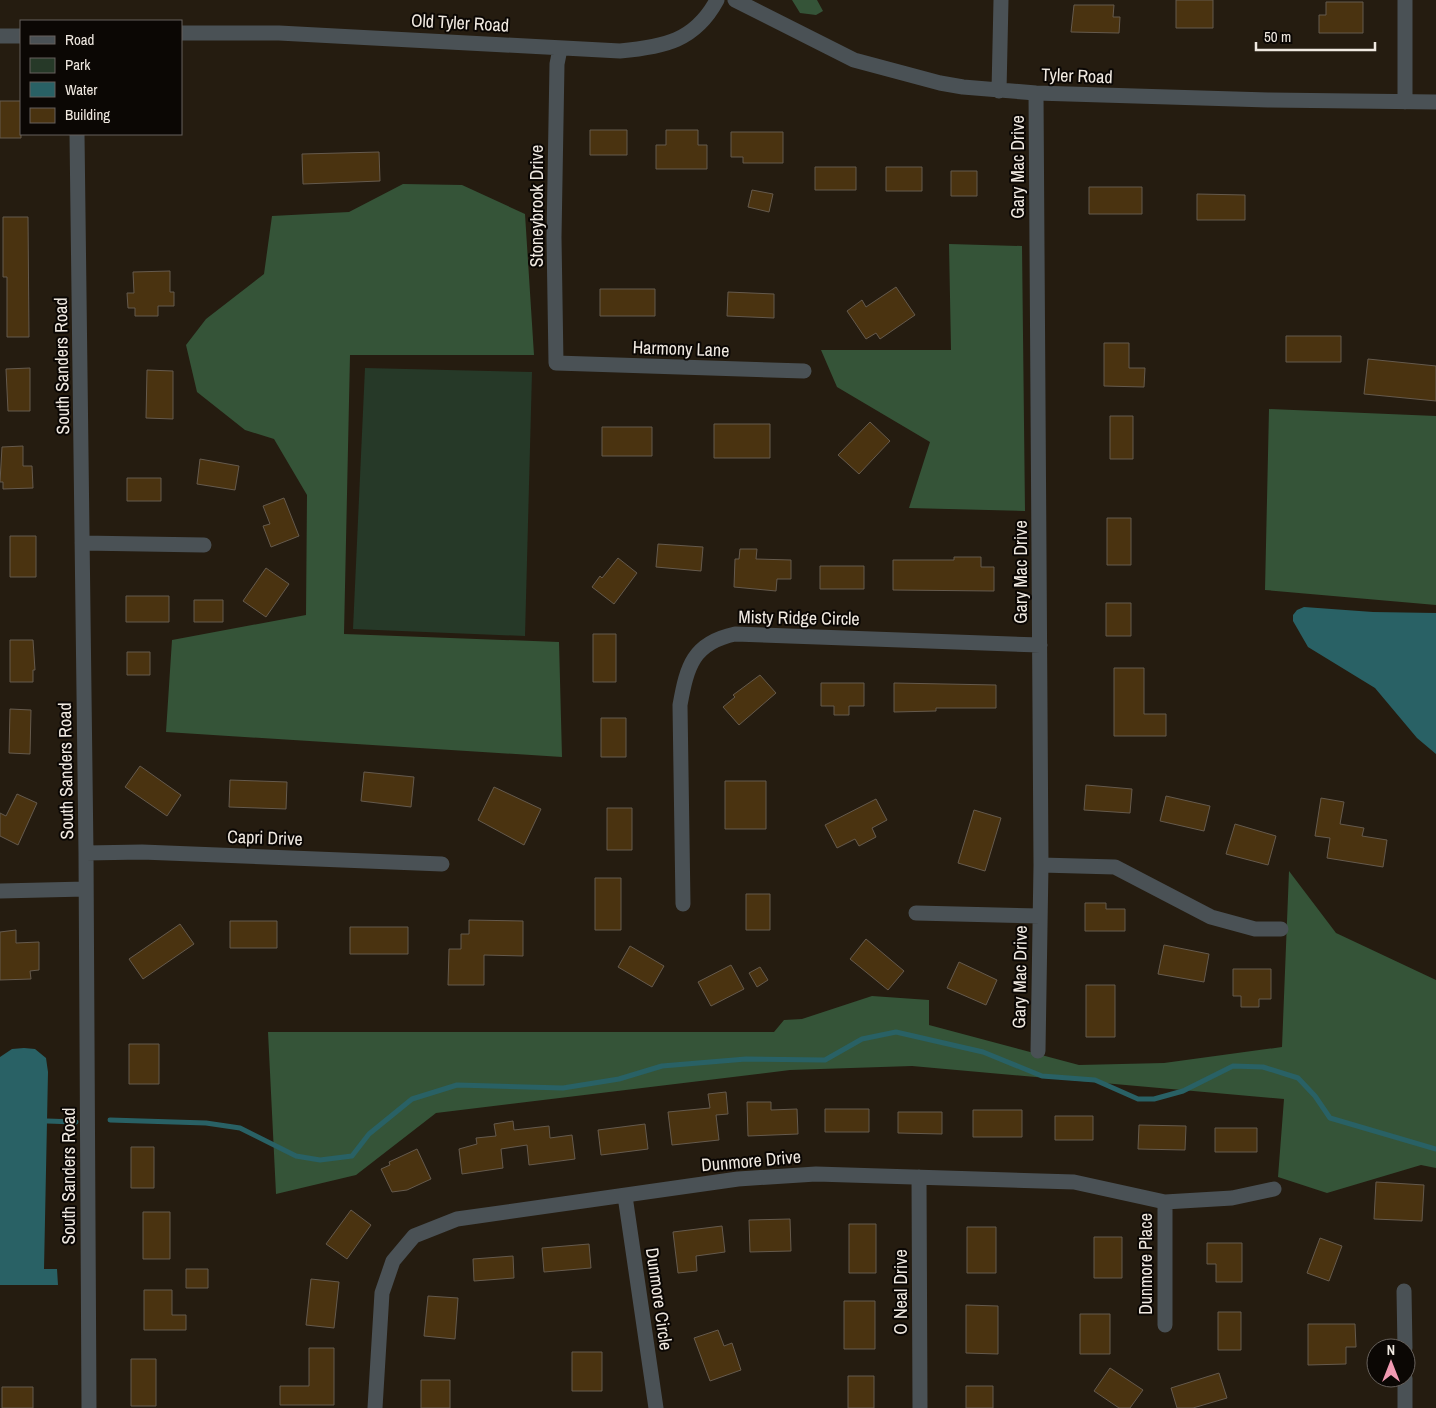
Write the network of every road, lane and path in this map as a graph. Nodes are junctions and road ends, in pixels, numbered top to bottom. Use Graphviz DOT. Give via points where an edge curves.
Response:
graph roads {
  1 [pos="717,0"];
  2 [pos="734,0"];
  3 [pos="1001,0"];
  4 [pos="1405,0"];
  5 [pos="182,33"];
  6 [pos="0,36"];
  7 [pos="20,36"];
  8 [pos="560,49"];
  9 [pos="999,91"];
  10 [pos="1036,93"];
  11 [pos="1405,102"];
  12 [pos="1436,102"];
  13 [pos="78,135"];
  14 [pos="556,363"];
  15 [pos="804,371"];
  16 [pos="82,543"];
  17 [pos="204,545"];
  18 [pos="1040,644"];
  19 [pos="86,853"];
  20 [pos="442,864"];
  21 [pos="1041,865"];
  22 [pos="86,889"];
  23 [pos="0,891"];
  24 [pos="684,904"];
  25 [pos="916,913"];
  26 [pos="1040,916"];
  27 [pos="1281,929"];
  28 [pos="1038,1051"];
  29 [pos="920,1177"];
  30 [pos="1274,1189"];
  31 [pos="625,1196"];
  32 [pos="1165,1202"];
  33 [pos="1404,1291"];
  34 [pos="1165,1325"];
  35 [pos="1405,1338"];
  36 [pos="1405,1388"];
  37 [pos="89,1408"];
  38 [pos="375,1408"];
  39 [pos="656,1408"];
  40 [pos="920,1408"];
  41 [pos="1405,1408"];
  1 -- 8 [label="street, Old Tyler Road" via="707,18 691,33 671,43 620,51"];
  2 -- 9 [label="street, Tyler Road" via="854,60 940,83"];
  3 -- 9 [label="street"];
  4 -- 11 [label="street"];
  5 -- 8 [label="street, Old Tyler Road" via="279,32"];
  6 -- 7 [label="street"];
  8 -- 14 [label="street, Stoneybrook Drive" via="557,64 554,237"];
  9 -- 10 [label="street, Tyler Road"];
  10 -- 11 [label="street, Tyler Road"];
  10 -- 18 [label="street, Gary Mac Drive"];
  11 -- 12 [label="street, Tyler Road"];
  13 -- 16 [label="street, South Sanders Road"];
  14 -- 15 [label="street, Harmony Lane"];
  16 -- 17 [label="street"];
  16 -- 19 [label="street, South Sanders Road"];
  18 -- 21 [label="street, Gary Mac Drive"];
  18 -- 24 [label="street, Misty Ridge Circle" via="735,634 716,638 691,662 680,705"];
  19 -- 20 [label="street, Capri Drive" via="142,852"];
  19 -- 22 [label="street, South Sanders Road"];
  21 -- 26 [label="street, Gary Mac Drive"];
  21 -- 27 [label="street" via="1116,867 1211,917 1255,928"];
  22 -- 23 [label="street"];
  22 -- 37 [label="street, South Sanders Road"];
  25 -- 26 [label="street"];
  26 -- 28 [label="street, Gary Mac Drive"];
  29 -- 31 [label="street, Dunmore Drive" via="816,1174 738,1179"];
  29 -- 32 [label="street, Dunmore Drive" via="1074,1182"];
  29 -- 40 [label="street, O Neal Drive"];
  30 -- 32 [label="street, Dunmore Drive" via="1232,1198"];
  31 -- 38 [label="street, Dunmore Drive" via="458,1219 414,1236 393,1261 382,1293"];
  31 -- 39 [label="street, Dunmore Circle"];
  32 -- 34 [label="street, Dunmore Place"];
  33 -- 35 [label="street"];
  36 -- 41 [label="street"];
}
